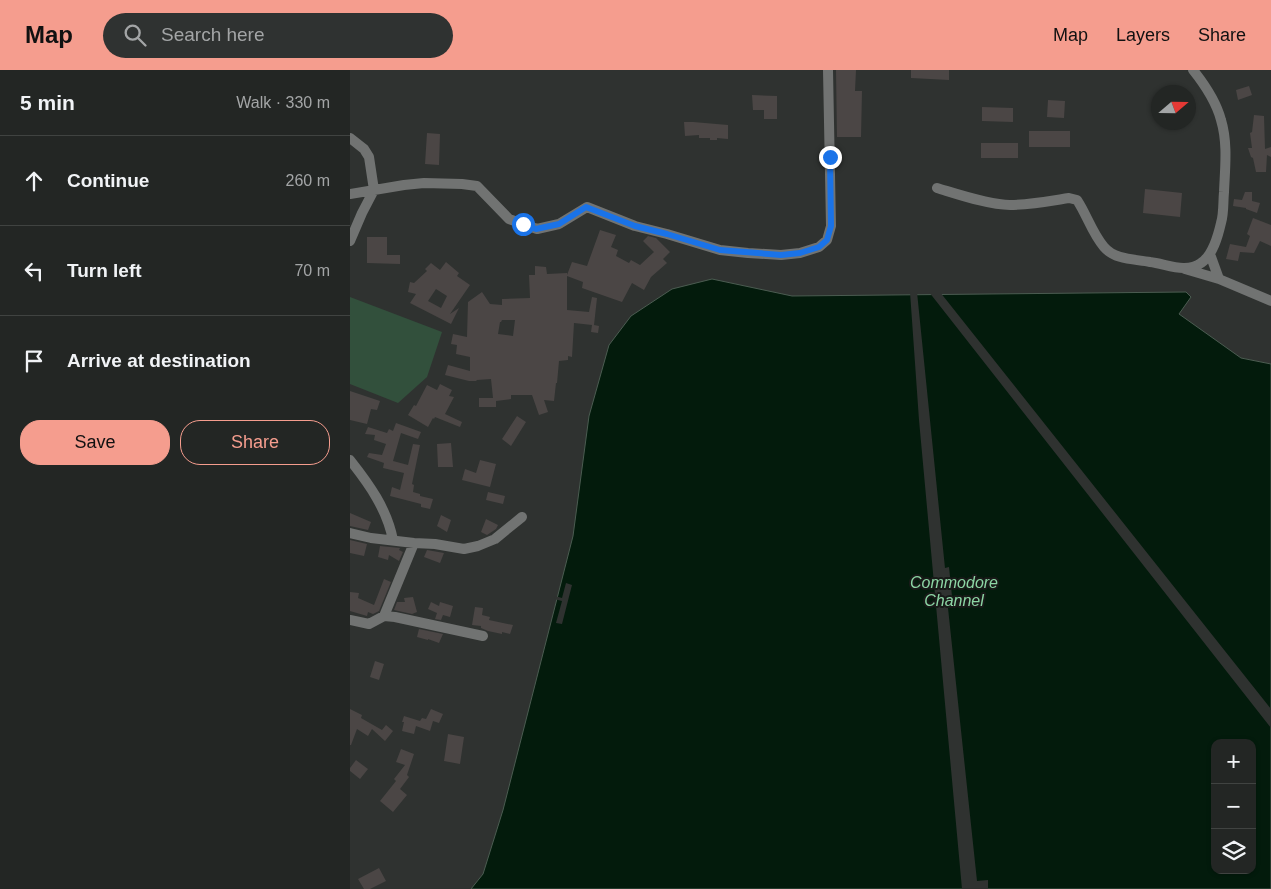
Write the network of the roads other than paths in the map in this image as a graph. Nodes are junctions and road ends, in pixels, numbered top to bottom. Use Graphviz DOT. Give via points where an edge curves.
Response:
graph roads {
  1 [pos="828,70"];
  2 [pos="1193,70"];
  3 [pos="350,138"];
  4 [pos="937,188"];
  5 [pos="374,190"];
  6 [pos="350,194"];
  7 [pos="350,241"];
  8 [pos="1210,254"];
  9 [pos="1185,269"];
  10 [pos="1219,279"];
  11 [pos="1271,301"];
  12 [pos="350,460"];
  13 [pos="522,517"];
  14 [pos="350,533"];
  15 [pos="393,540"];
  16 [pos="414,543"];
  17 [pos="384,616"];
  18 [pos="350,620"];
  19 [pos="483,636"];
  1 -- 5 [label="street" via="831,226 827,240 819,247 800,253 781,255 720,250 635,226 586,207 559,224 536,229 509,219 478,186 424,184"];
  2 -- 8 [label="street" via="1217,107 1225,138 1222,221"];
  3 -- 5 [label="street" via="369,157"];
  4 -- 9 [label="street" via="1009,205 1069,198 1077,200 1105,248 1119,258"];
  5 -- 6 [label="street"];
  5 -- 7 [label="street"];
  8 -- 9 [label="street" via="1203,262"];
  8 -- 10 [label="street"];
  9 -- 10 [label="street"];
  10 -- 11 [label="street"];
  12 -- 15 [label="street" via="376,496 388,520"];
  13 -- 16 [label="street" via="495,538 478,546 464,549"];
  14 -- 15 [label="street"];
  15 -- 16 [label="street"];
  16 -- 17 [label="street"];
  17 -- 18 [label="street" via="369,624"];
  17 -- 19 [label="street"];
}
